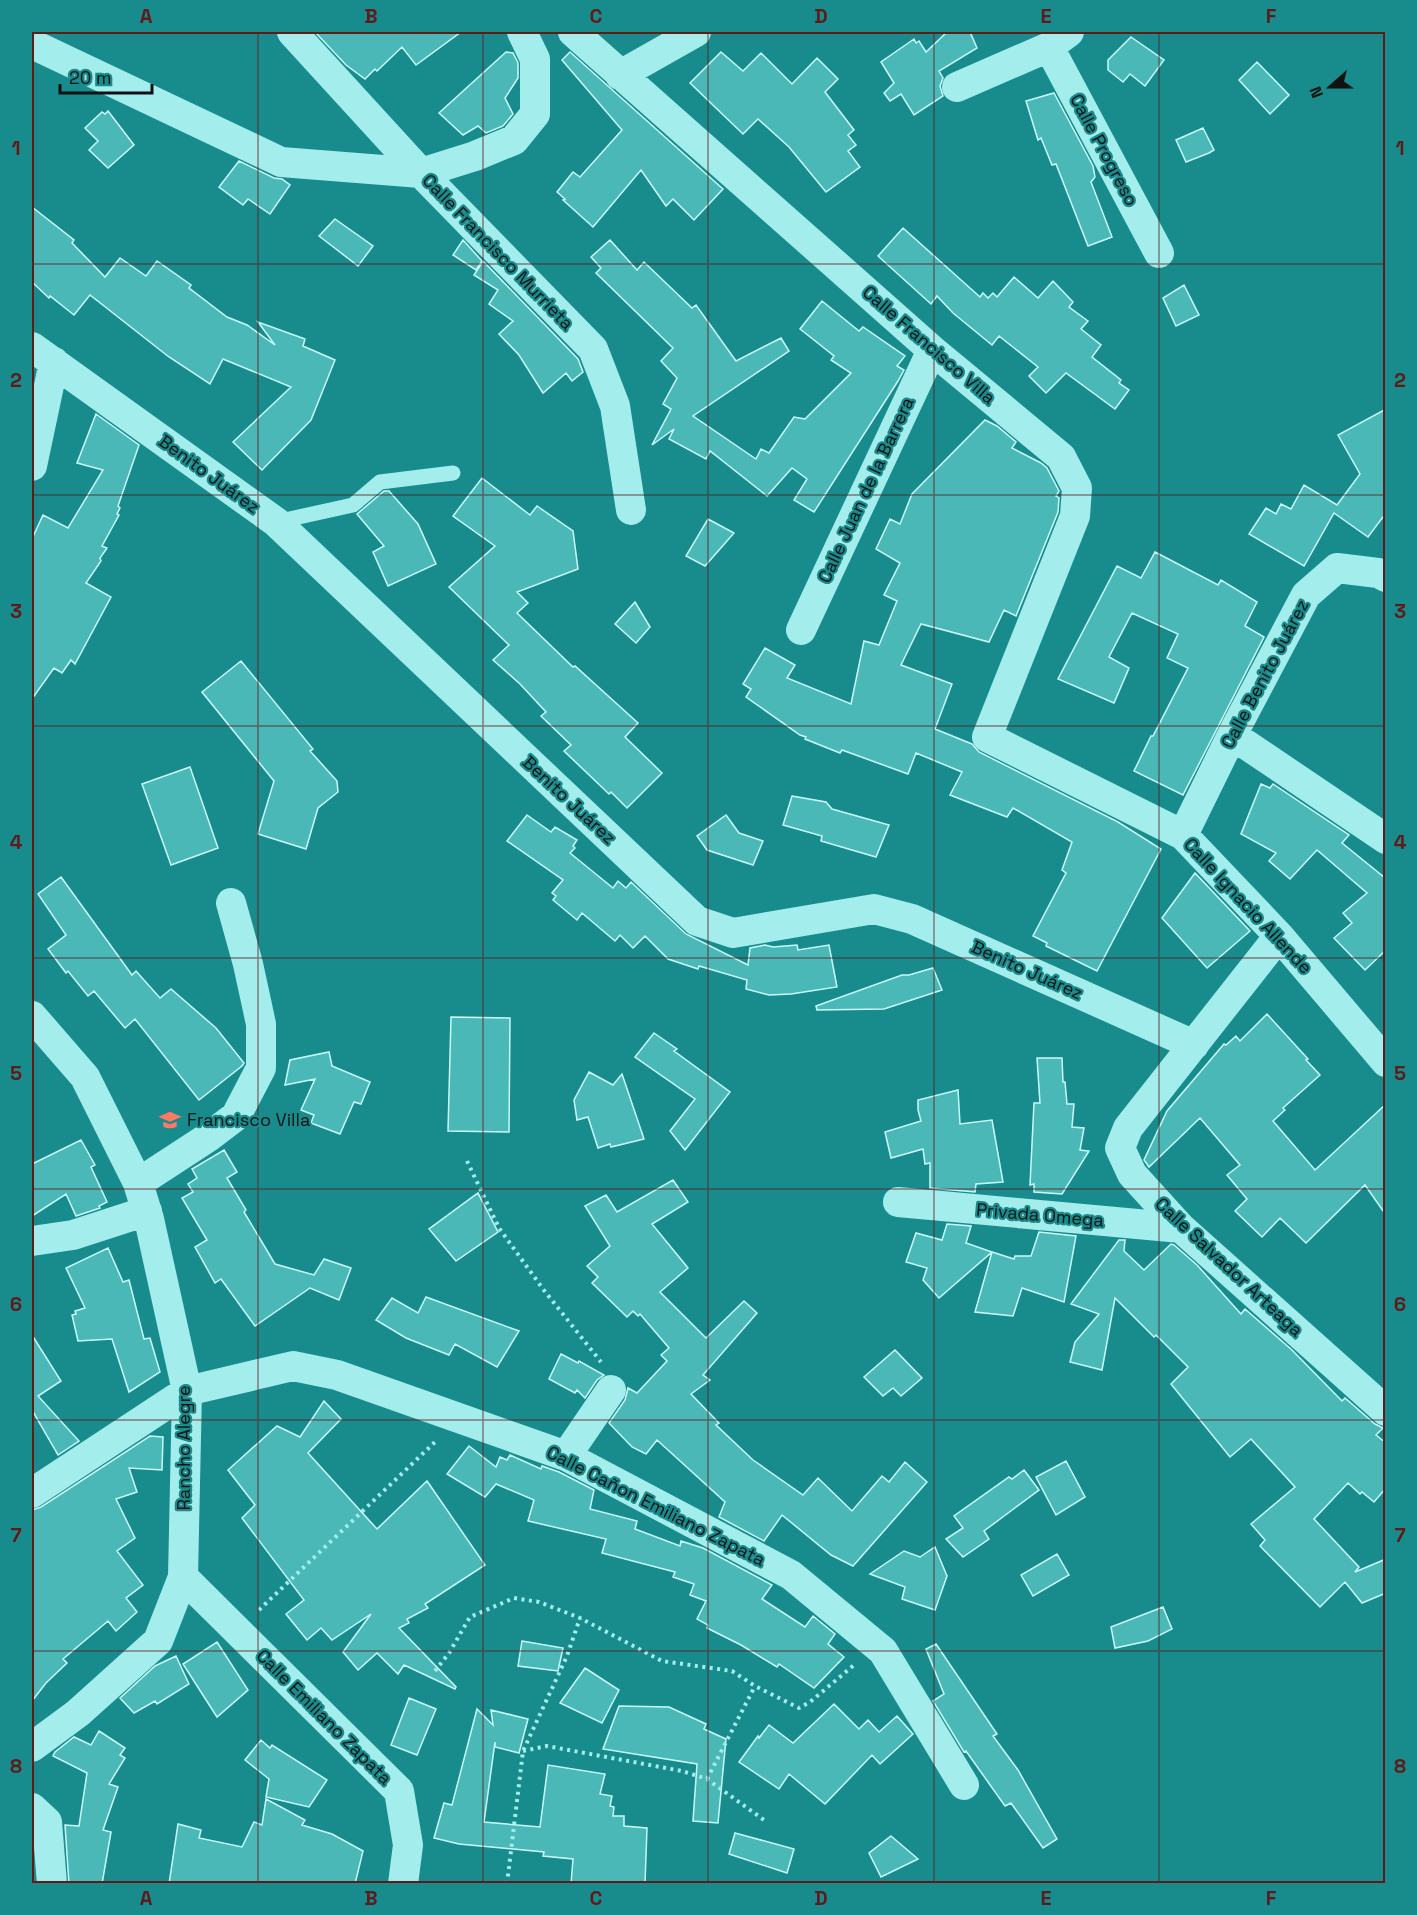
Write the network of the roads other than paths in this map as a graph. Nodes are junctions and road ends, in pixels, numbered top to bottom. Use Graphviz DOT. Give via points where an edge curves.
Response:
graph roads {
  1 [pos="291,32"];
  2 [pos="522,32"];
  3 [pos="573,32"];
  4 [pos="696,32"];
  5 [pos="1059,39"];
  6 [pos="33,42"];
  7 [pos="620,75"];
  8 [pos="957,87"];
  9 [pos="421,173"];
  10 [pos="1159,253"];
  11 [pos="932,350"];
  12 [pos="43,355"];
  13 [pos="32,460"];
  14 [pos="453,473"];
  15 [pos="631,510"];
  16 [pos="276,522"];
  17 [pos="1386,577"];
  18 [pos="801,630"];
  19 [pos="1232,735"];
  20 [pos="987,737"];
  21 [pos="1184,835"];
  22 [pos="1386,839"];
  23 [pos="231,903"];
  24 [pos="1279,936"];
  25 [pos="32,1016"];
  26 [pos="1194,1045"];
  27 [pos="1386,1062"];
  28 [pos="138,1183"];
  29 [pos="898,1202"];
  30 [pos="147,1211"];
  31 [pos="1181,1228"];
  32 [pos="32,1241"];
  33 [pos="612,1390"];
  34 [pos="188,1391"];
  35 [pos="1386,1411"];
  36 [pos="566,1456"];
  37 [pos="32,1492"];
  38 [pos="183,1577"];
  39 [pos="32,1746"];
  40 [pos="964,1785"];
  41 [pos="32,1808"];
  42 [pos="52,1884"];
  43 [pos="403,1884"];
  1 -- 9 [label="street, Calle Francisco Murrieta"];
  2 -- 9 [label="street" via="535,59 535,114 514,140"];
  3 -- 7 [label="street, Calle Francisco Villa"];
  4 -- 7 [label="street"];
  5 -- 8 [label="street, Calle Progreso"];
  5 -- 10 [label="street, Calle Progreso"];
  6 -- 9 [label="street" via="281,162"];
  7 -- 11 [label="street, Calle Francisco Villa"];
  9 -- 15 [label="street, Calle Francisco Murrieta" via="593,349 615,406"];
  11 -- 18 [label="street, Calle Juan de la Barrera"];
  11 -- 20 [label="street, Calle Francisco Villa" via="1061,456 1077,488 1075,516"];
  12 -- 13 [label="street"];
  12 -- 16 [label="street, Benito Juárez"];
  14 -- 16 [label="lane" via="380,482 353,505"];
  16 -- 26 [label="street, Benito Juárez" via="697,921 733,933 874,909 912,919"];
  17 -- 19 [label="street, Calle Benito Juárez" via="1337,568 1306,595"];
  19 -- 21 [label="street, Calle Benito Juárez"];
  19 -- 22 [label="street"];
  20 -- 21 [label="street, Calle Ignacio Allende"];
  21 -- 24 [label="street, Calle Ignacio Allende"];
  23 -- 28 [label="street" via="261,1024 261,1068 236,1116"];
  24 -- 26 [label="street, Calle Salvador Arteaga"];
  24 -- 27 [label="street, Calle Ignacio Allende"];
  25 -- 28 [label="street, Rancho Alegre" via="85,1077"];
  26 -- 31 [label="street, Calle Salvador Arteaga" via="1128,1128 1120,1148 1132,1174"];
  28 -- 30 [label="street, Rancho Alegre"];
  29 -- 31 [label="street, Privada Omega"];
  30 -- 32 [label="street" via="73,1235"];
  30 -- 34 [label="street, Rancho Alegre"];
  31 -- 35 [label="street, Calle Salvador Arteaga"];
  33 -- 36 [label="street"];
  34 -- 36 [label="street, Calle Cañon Emiliano Zapata" via="292,1366 337,1375"];
  34 -- 37 [label="street, Calle Cañon Emiliano Zapata"];
  34 -- 38 [label="street, Rancho Alegre"];
  36 -- 40 [label="street, Calle Cañon Emiliano Zapata" via="791,1575 883,1651"];
  38 -- 39 [label="street, Rancho Alegre" via="158,1641 78,1713"];
  38 -- 43 [label="street, Calle Emiliano Zapata" via="399,1791 408,1845"];
  41 -- 42 [label="street" via="47,1822"];
}
